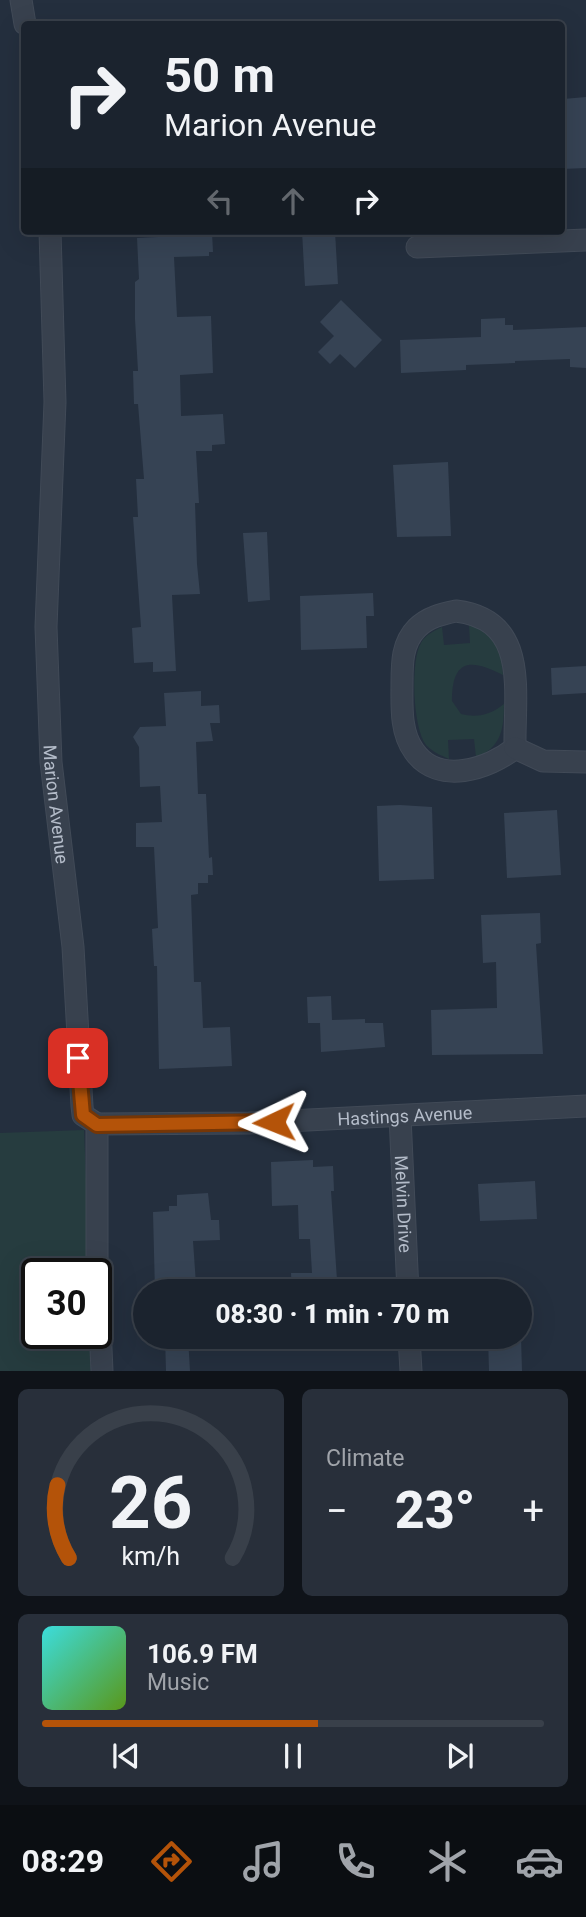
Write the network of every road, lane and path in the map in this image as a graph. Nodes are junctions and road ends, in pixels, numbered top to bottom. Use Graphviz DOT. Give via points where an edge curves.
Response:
graph roads {
  1 [pos="21,0"];
  2 [pos="24,21"];
  3 [pos="50,235"];
  4 [pos="586,240"];
  5 [pos="417,247"];
  6 [pos="515,748"];
  7 [pos="586,762"];
  8 [pos="586,1106"];
  9 [pos="400,1116"];
  10 [pos="97,1125"];
  11 [pos="407,1279"];
  12 [pos="410,1349"];
  13 [pos="102,1371"];
  14 [pos="411,1371"];
  1 -- 2 [label="street"];
  3 -- 10 [label="street, Marion Avenue" via="55,389 46,627 51,762 73,947 83,1115"];
  4 -- 5 [label="street"];
  6 -- 6 [label="street" via="482,768 461,771 424,763 412,750 402,711 402,659 416,629 456,611 485,617 497,626 513,654"];
  6 -- 7 [label="street" via="543,761"];
  8 -- 9 [label="street, Hastings Avenue"];
  9 -- 10 [label="street, Hastings Avenue"];
  9 -- 11 [label="street, Melvin Drive"];
  10 -- 13 [label="street, Marion Avenue"];
  12 -- 14 [label="street"];
}
